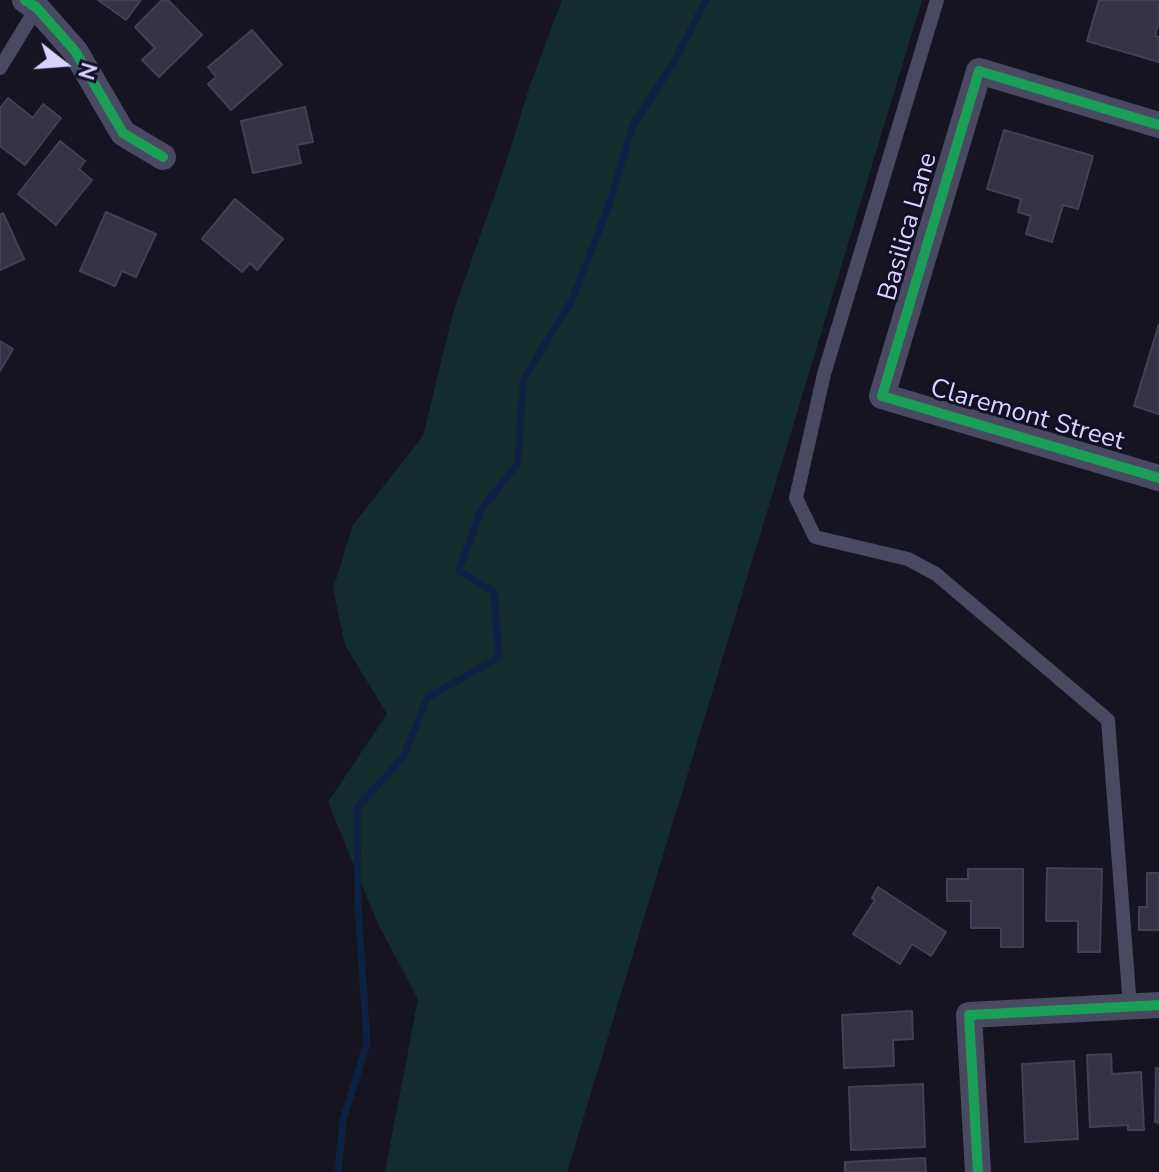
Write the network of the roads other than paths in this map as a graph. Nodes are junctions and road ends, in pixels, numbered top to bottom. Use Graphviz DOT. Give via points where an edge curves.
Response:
graph roads {
  1 [pos="937,0"];
  2 [pos="34,3"];
  3 [pos="0,68"];
  4 [pos="1159,125"];
  5 [pos="163,157"];
  6 [pos="882,396"];
  7 [pos="1159,478"];
  8 [pos="1159,1005"];
  9 [pos="1130,1007"];
  10 [pos="978,1172"];
  1 -- 9 [label="lane" via="824,374 796,498 815,537 908,559 936,574 1108,720"];
  2 -- 3 [label="lane"];
  2 -- 5 [label="street" via="75,51 123,133"];
  4 -- 6 [label="street, Basilica Lane" via="979,71"];
  6 -- 7 [label="street, Claremont Street"];
  8 -- 9 [label="street"];
  9 -- 10 [label="street" via="969,1015"];
}
